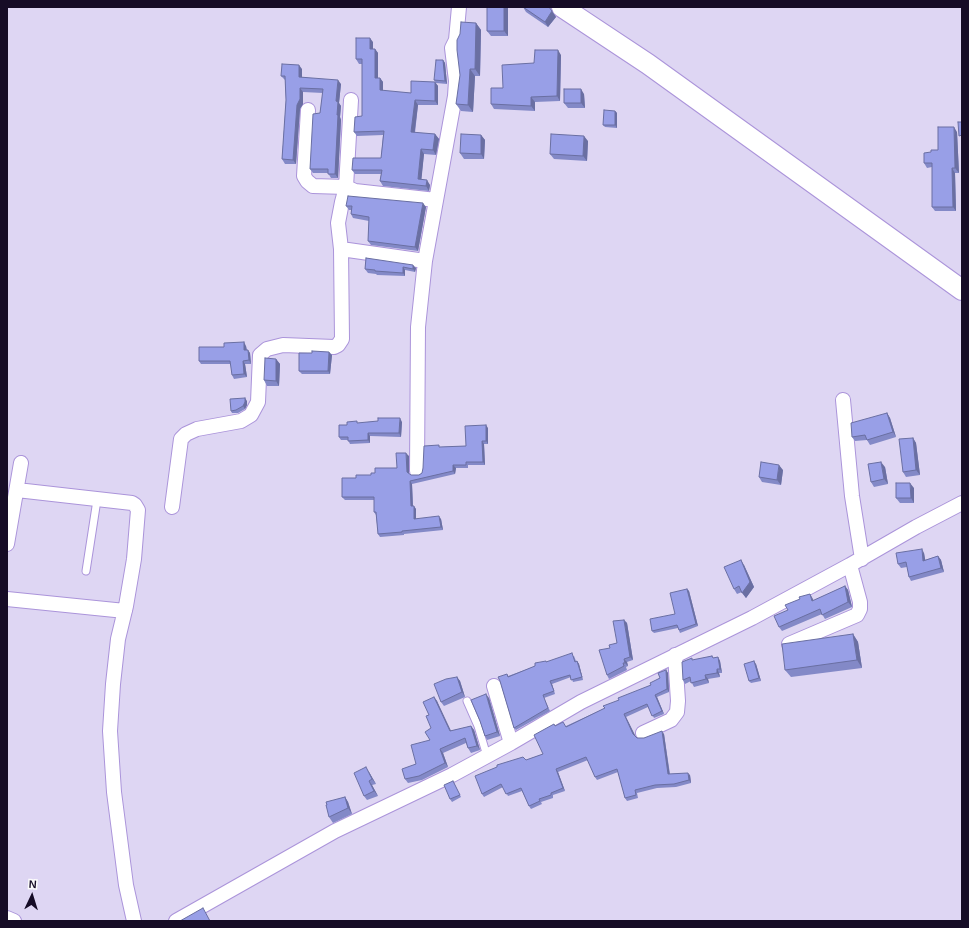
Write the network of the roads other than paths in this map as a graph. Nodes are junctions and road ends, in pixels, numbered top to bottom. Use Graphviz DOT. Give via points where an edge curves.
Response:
graph roads {
  1 [pos="460,7"];
  2 [pos="562,7"];
  3 [pos="351,100"];
  4 [pos="308,110"];
  5 [pos="346,187"];
  6 [pos="436,200"];
  7 [pos="341,249"];
  8 [pos="425,261"];
  9 [pos="962,290"];
  10 [pos="843,400"];
  11 [pos="22,463"];
  12 [pos="417,471"];
  13 [pos="16,490"];
  14 [pos="97,500"];
  15 [pos="962,503"];
  16 [pos="172,508"];
  17 [pos="7,544"];
  18 [pos="856,562"];
  19 [pos="86,570"];
  20 [pos="7,599"];
  21 [pos="125,611"];
  22 [pos="789,644"];
  23 [pos="675,655"];
  24 [pos="494,686"];
  25 [pos="467,701"];
  26 [pos="643,733"];
  27 [pos="511,743"];
  28 [pos="487,756"];
  29 [pos="7,918"];
  30 [pos="14,921"];
  31 [pos="134,921"];
  32 [pos="176,921"];
  1 -- 6 [label="street" via="456,40 452,48 455,96"];
  2 -- 9 [label="street" via="648,64"];
  3 -- 5 [label="street"];
  4 -- 5 [label="street" via="304,176 313,186"];
  5 -- 6 [label="street" via="355,191"];
  5 -- 7 [label="street" via="338,223"];
  6 -- 8 [label="street"];
  7 -- 8 [label="street"];
  7 -- 16 [label="street" via="342,339 334,347 283,345 267,349 260,355 258,402 251,415 241,421 197,429 181,439"];
  8 -- 12 [label="street" via="418,327"];
  10 -- 18 [label="street"];
  11 -- 13 [label="street"];
  13 -- 14 [label="street"];
  13 -- 17 [label="street"];
  14 -- 19 [label="lane"];
  14 -- 21 [label="street" via="132,503 138,510 134,559"];
  15 -- 18 [label="street"];
  18 -- 22 [label="street" via="860,602 857,615"];
  18 -- 23 [label="street" via="752,618"];
  20 -- 21 [label="street"];
  21 -- 31 [label="street" via="112,684 110,731 115,800 126,884"];
  23 -- 26 [label="street" via="677,712 671,720"];
  23 -- 27 [label="street" via="581,702"];
  24 -- 27 [label="street"];
  25 -- 28 [label="lane"];
  27 -- 28 [label="street"];
  28 -- 32 [label="street" via="335,831"];
  29 -- 30 [label="street"];
}
